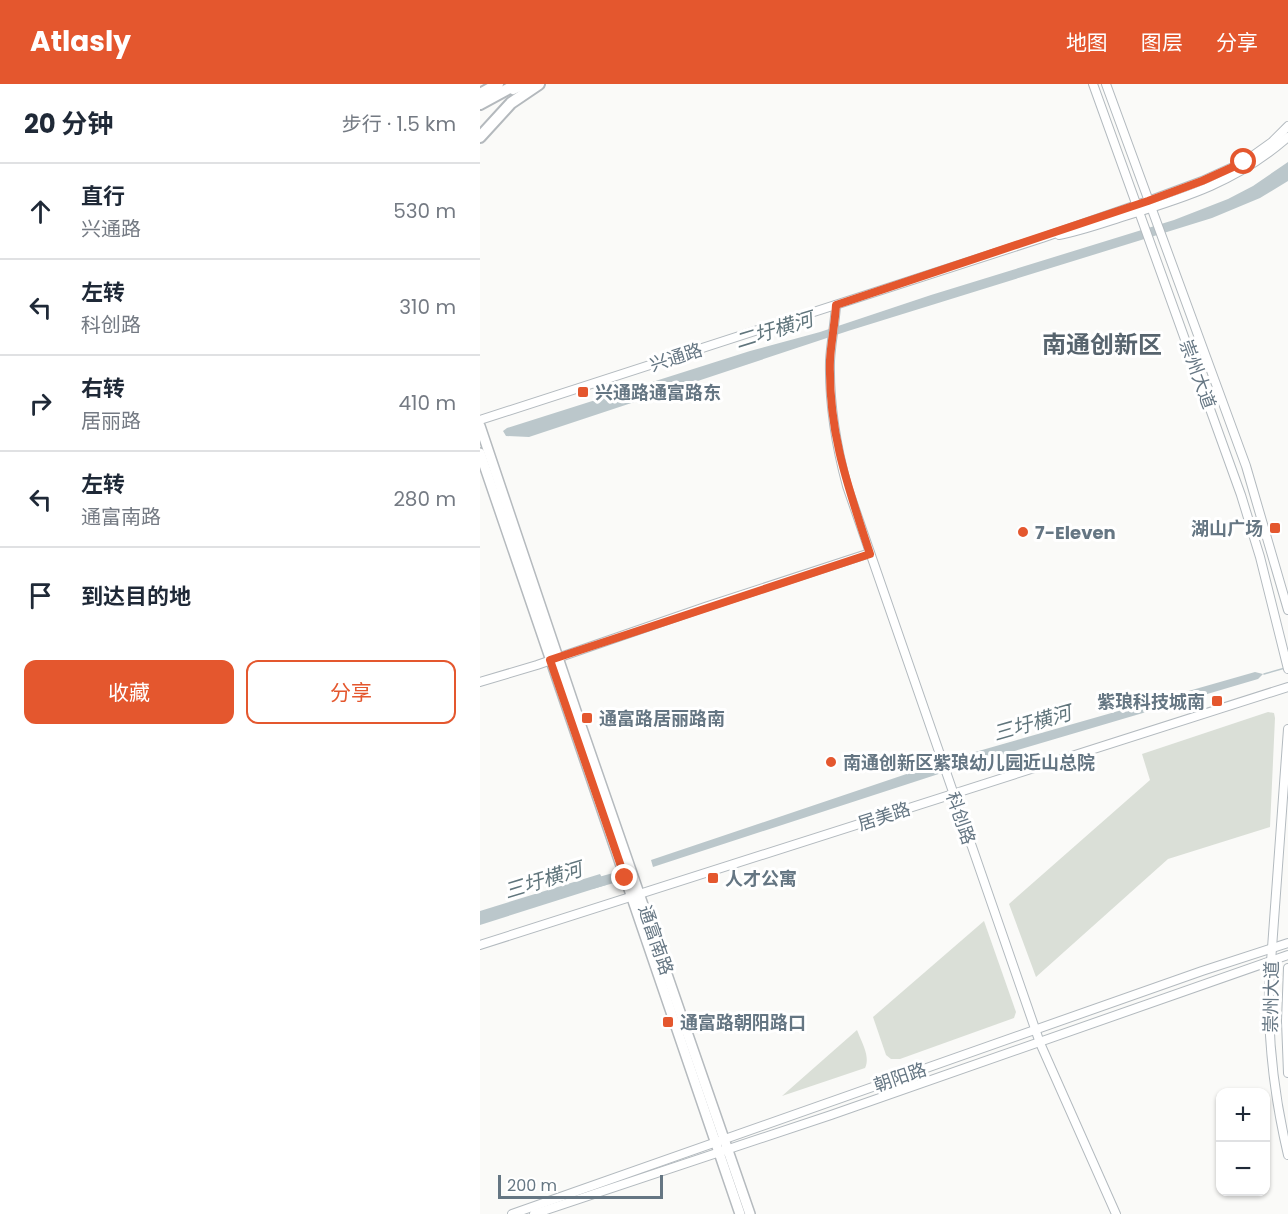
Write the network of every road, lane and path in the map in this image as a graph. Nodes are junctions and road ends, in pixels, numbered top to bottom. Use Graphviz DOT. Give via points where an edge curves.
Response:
graph roads {
  1 [pos="498,84"];
  2 [pos="508,84"];
  3 [pos="517,84"];
  4 [pos="526,84"];
  5 [pos="539,84"];
  6 [pos="1093,84"];
  7 [pos="1106,84"];
  8 [pos="480,94"];
  9 [pos="480,104"];
  10 [pos="1288,126"];
  11 [pos="480,136"];
  12 [pos="1288,137"];
  13 [pos="1149,204"];
  14 [pos="1137,208"];
  15 [pos="836,305"];
  16 [pos="480,420"];
  17 [pos="480,426"];
  18 [pos="480,453"];
  19 [pos="870,554"];
  20 [pos="1288,610"];
  21 [pos="554,658"];
  22 [pos="1288,669"];
  23 [pos="480,682"];
  24 [pos="1288,687"];
  25 [pos="1288,729"];
  26 [pos="953,794"];
  27 [pos="636,895"];
  28 [pos="1288,943"];
  29 [pos="480,945"];
  30 [pos="1272,948"];
  31 [pos="1288,955"];
  32 [pos="1271,962"];
  33 [pos="1288,968"];
  34 [pos="1035,1030"];
  35 [pos="1040,1043"];
  36 [pos="1288,1073"];
  37 [pos="719,1140"];
  38 [pos="723,1151"];
  39 [pos="1288,1155"];
  40 [pos="512,1214"];
  41 [pos="534,1214"];
  42 [pos="740,1214"];
  43 [pos="750,1214"];
  44 [pos="1116,1214"];
  1 -- 8 [label="highway"];
  2 -- 9 [label="main road"];
  3 -- 9 [label="highway"];
  4 -- 9 [label="main road"];
  5 -- 11 [label="highway" via="511,103"];
  6 -- 14 [label="main road, 崇州大道"];
  7 -- 13 [label="main road, 崇州大道"];
  10 -- 13 [label="main road, 兴通路" via="1244,162"];
  12 -- 13 [label="main road, 兴通路" via="1232,176"];
  13 -- 14 [label="main road, 兴通路"];
  13 -- 20 [label="main road, 崇州大道" via="1246,466"];
  14 -- 15 [label="main road, 兴通路"];
  14 -- 22 [label="main road, 崇州大道" via="1241,495"];
  15 -- 16 [label="main road, 兴通路"];
  15 -- 19 [label="main road, 科创路" via="830,360 838,452"];
  17 -- 21 [label="main road, 通富南路"];
  18 -- 21 [label="main road, 通富南路"];
  19 -- 21 [label="main road"];
  19 -- 26 [label="main road, 科创路"];
  21 -- 23 [label="main road"];
  21 -- 27 [label="main road, 通富南路"];
  24 -- 26 [label="main road, 居美路"];
  25 -- 30 [label="main road, 崇州大道"];
  26 -- 27 [label="main road, 居美路"];
  26 -- 34 [label="main road, 科创路"];
  27 -- 29 [label="main road, 居美路"];
  27 -- 37 [label="main road, 通富南路"];
  28 -- 30 [label="main road, 朝阳路"];
  30 -- 32 [label="main road, 崇州大道"];
  30 -- 34 [label="main road, 朝阳路"];
  31 -- 32 [label="main road, 朝阳路"];
  32 -- 35 [label="main road, 朝阳路"];
  32 -- 39 [label="main road, 崇州大道" via="1269,1025 1273,1078"];
  33 -- 36 [label="main road, 崇州大道"];
  34 -- 35 [label="main road, 科创路"];
  34 -- 37 [label="main road, 朝阳路"];
  35 -- 38 [label="main road, 朝阳路"];
  35 -- 44 [label="main road, 科创路"];
  37 -- 38 [label="main road, 通富南路"];
  37 -- 40 [label="main road, 朝阳路"];
  38 -- 41 [label="main road, 朝阳路"];
  38 -- 42 [label="main road, 通富南路"];
  38 -- 43 [label="main road, 通富南路"];
}
